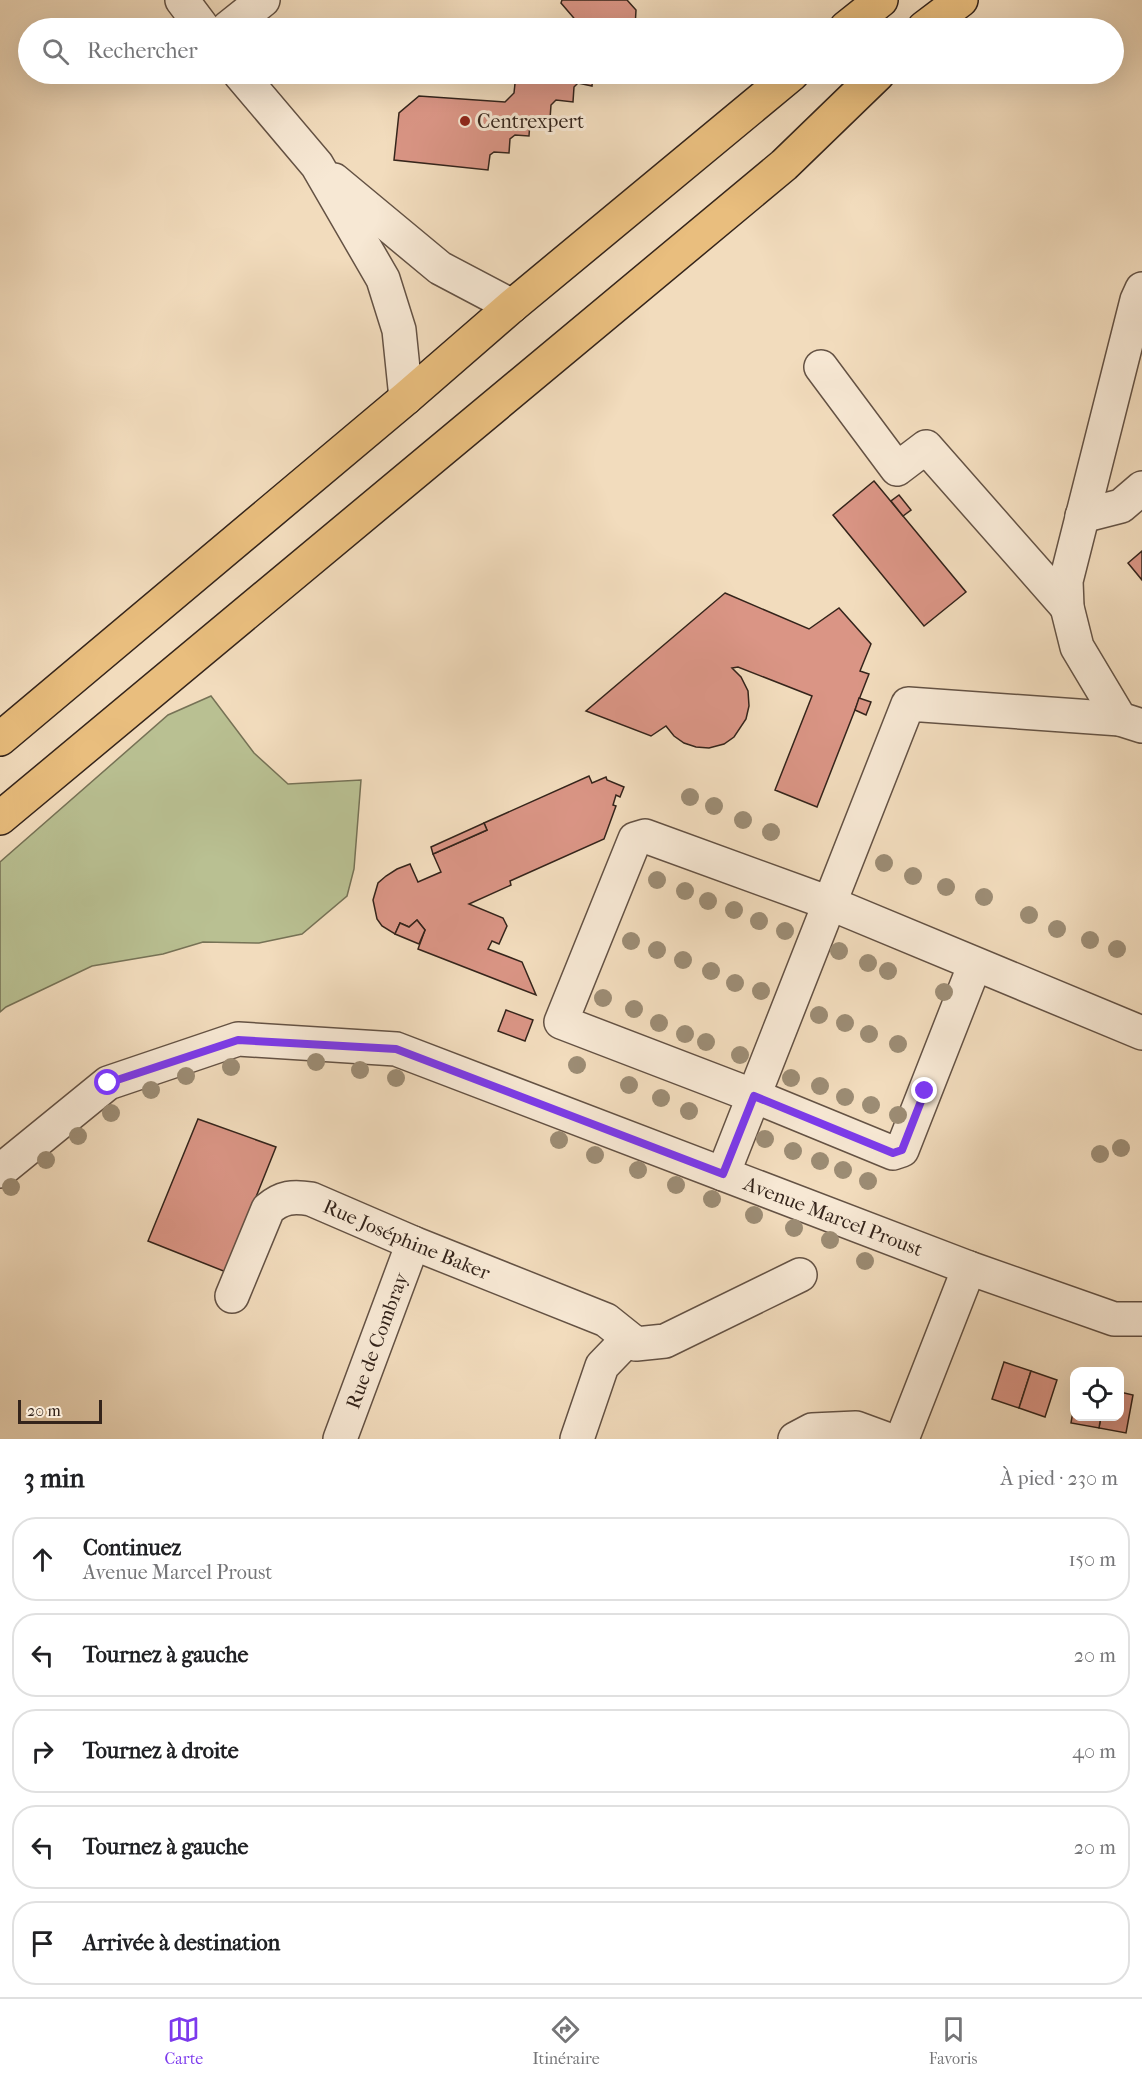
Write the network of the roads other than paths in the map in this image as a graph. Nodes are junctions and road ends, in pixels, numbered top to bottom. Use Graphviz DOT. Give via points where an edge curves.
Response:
graph roads {
  1 [pos="182,0"];
  2 [pos="263,0"];
  3 [pos="881,0"];
  4 [pos="961,0"];
  5 [pos="196,18"];
  6 [pos="240,18"];
  7 [pos="858,18"];
  8 [pos="937,18"];
  9 [pos="248,84"];
  10 [pos="780,84"];
  11 [pos="868,84"];
  12 [pos="317,165"];
  13 [pos="1142,289"];
  14 [pos="512,306"];
  15 [pos="821,367"];
  16 [pos="406,398"];
  17 [pos="1142,488"];
  18 [pos="1082,516"];
  19 [pos="1067,607"];
  20 [pos="1131,722"];
  21 [pos="0,739"];
  22 [pos="0,818"];
  23 [pos="829,903"];
  24 [pos="975,964"];
  25 [pos="1142,1033"];
  26 [pos="754,1096"];
  27 [pos="0,1171"];
  28 [pos="723,1174"];
  29 [pos="413,1243"];
  30 [pos="969,1268"];
  31 [pos="800,1275"];
  32 [pos="232,1296"];
  33 [pos="1142,1319"];
  34 [pos="628,1339"];
  35 [pos="340,1439"];
  36 [pos="577,1439"];
  37 [pos="795,1439"];
  38 [pos="886,1439"];
  39 [pos="902,1439"];
  1 -- 5 [label="street"];
  2 -- 6 [label="street"];
  3 -- 7 [label="main road"];
  4 -- 8 [label="main road"];
  9 -- 12 [label="street"];
  10 -- 14 [label="main road"];
  11 -- 22 [label="main road" via="784,165"];
  12 -- 14 [label="street" via="440,268"];
  12 -- 16 [label="street" via="383,279 399,330"];
  13 -- 18 [label="street"];
  14 -- 16 [label="main road"];
  15 -- 19 [label="street" via="897,469 926,447"];
  16 -- 21 [label="main road"];
  17 -- 18 [label="street" via="1121,506"];
  18 -- 19 [label="street" via="1066,581"];
  19 -- 20 [label="street" via="1077,647"];
  20 -- 23 [label="street" via="908,704"];
  23 -- 24 [label="street"];
  23 -- 26 [label="street"];
  23 -- 26 [label="street" via="645,836 635,839 561,1022"];
  24 -- 25 [label="street"];
  24 -- 26 [label="street" via="902,1150 893,1153"];
  26 -- 28 [label="street"];
  27 -- 28 [label="street, Avenue Marcel Proust" via="108,1083 238,1040 396,1049"];
  28 -- 30 [label="street, Avenue Marcel Proust"];
  29 -- 32 [label="street, Rue Joséphine Baker" via="311,1199 293,1196 268,1209"];
  29 -- 34 [label="street, Rue Joséphine Baker" via="606,1320"];
  29 -- 35 [label="street, Rue de Combray"];
  30 -- 33 [label="street, Avenue Marcel Proust" via="1114,1319"];
  30 -- 39 [label="street"];
  31 -- 34 [label="street" via="665,1341 636,1344"];
  34 -- 36 [label="street" via="602,1366"];
  37 -- 38 [label="street" via="812,1430 856,1428"];
}
